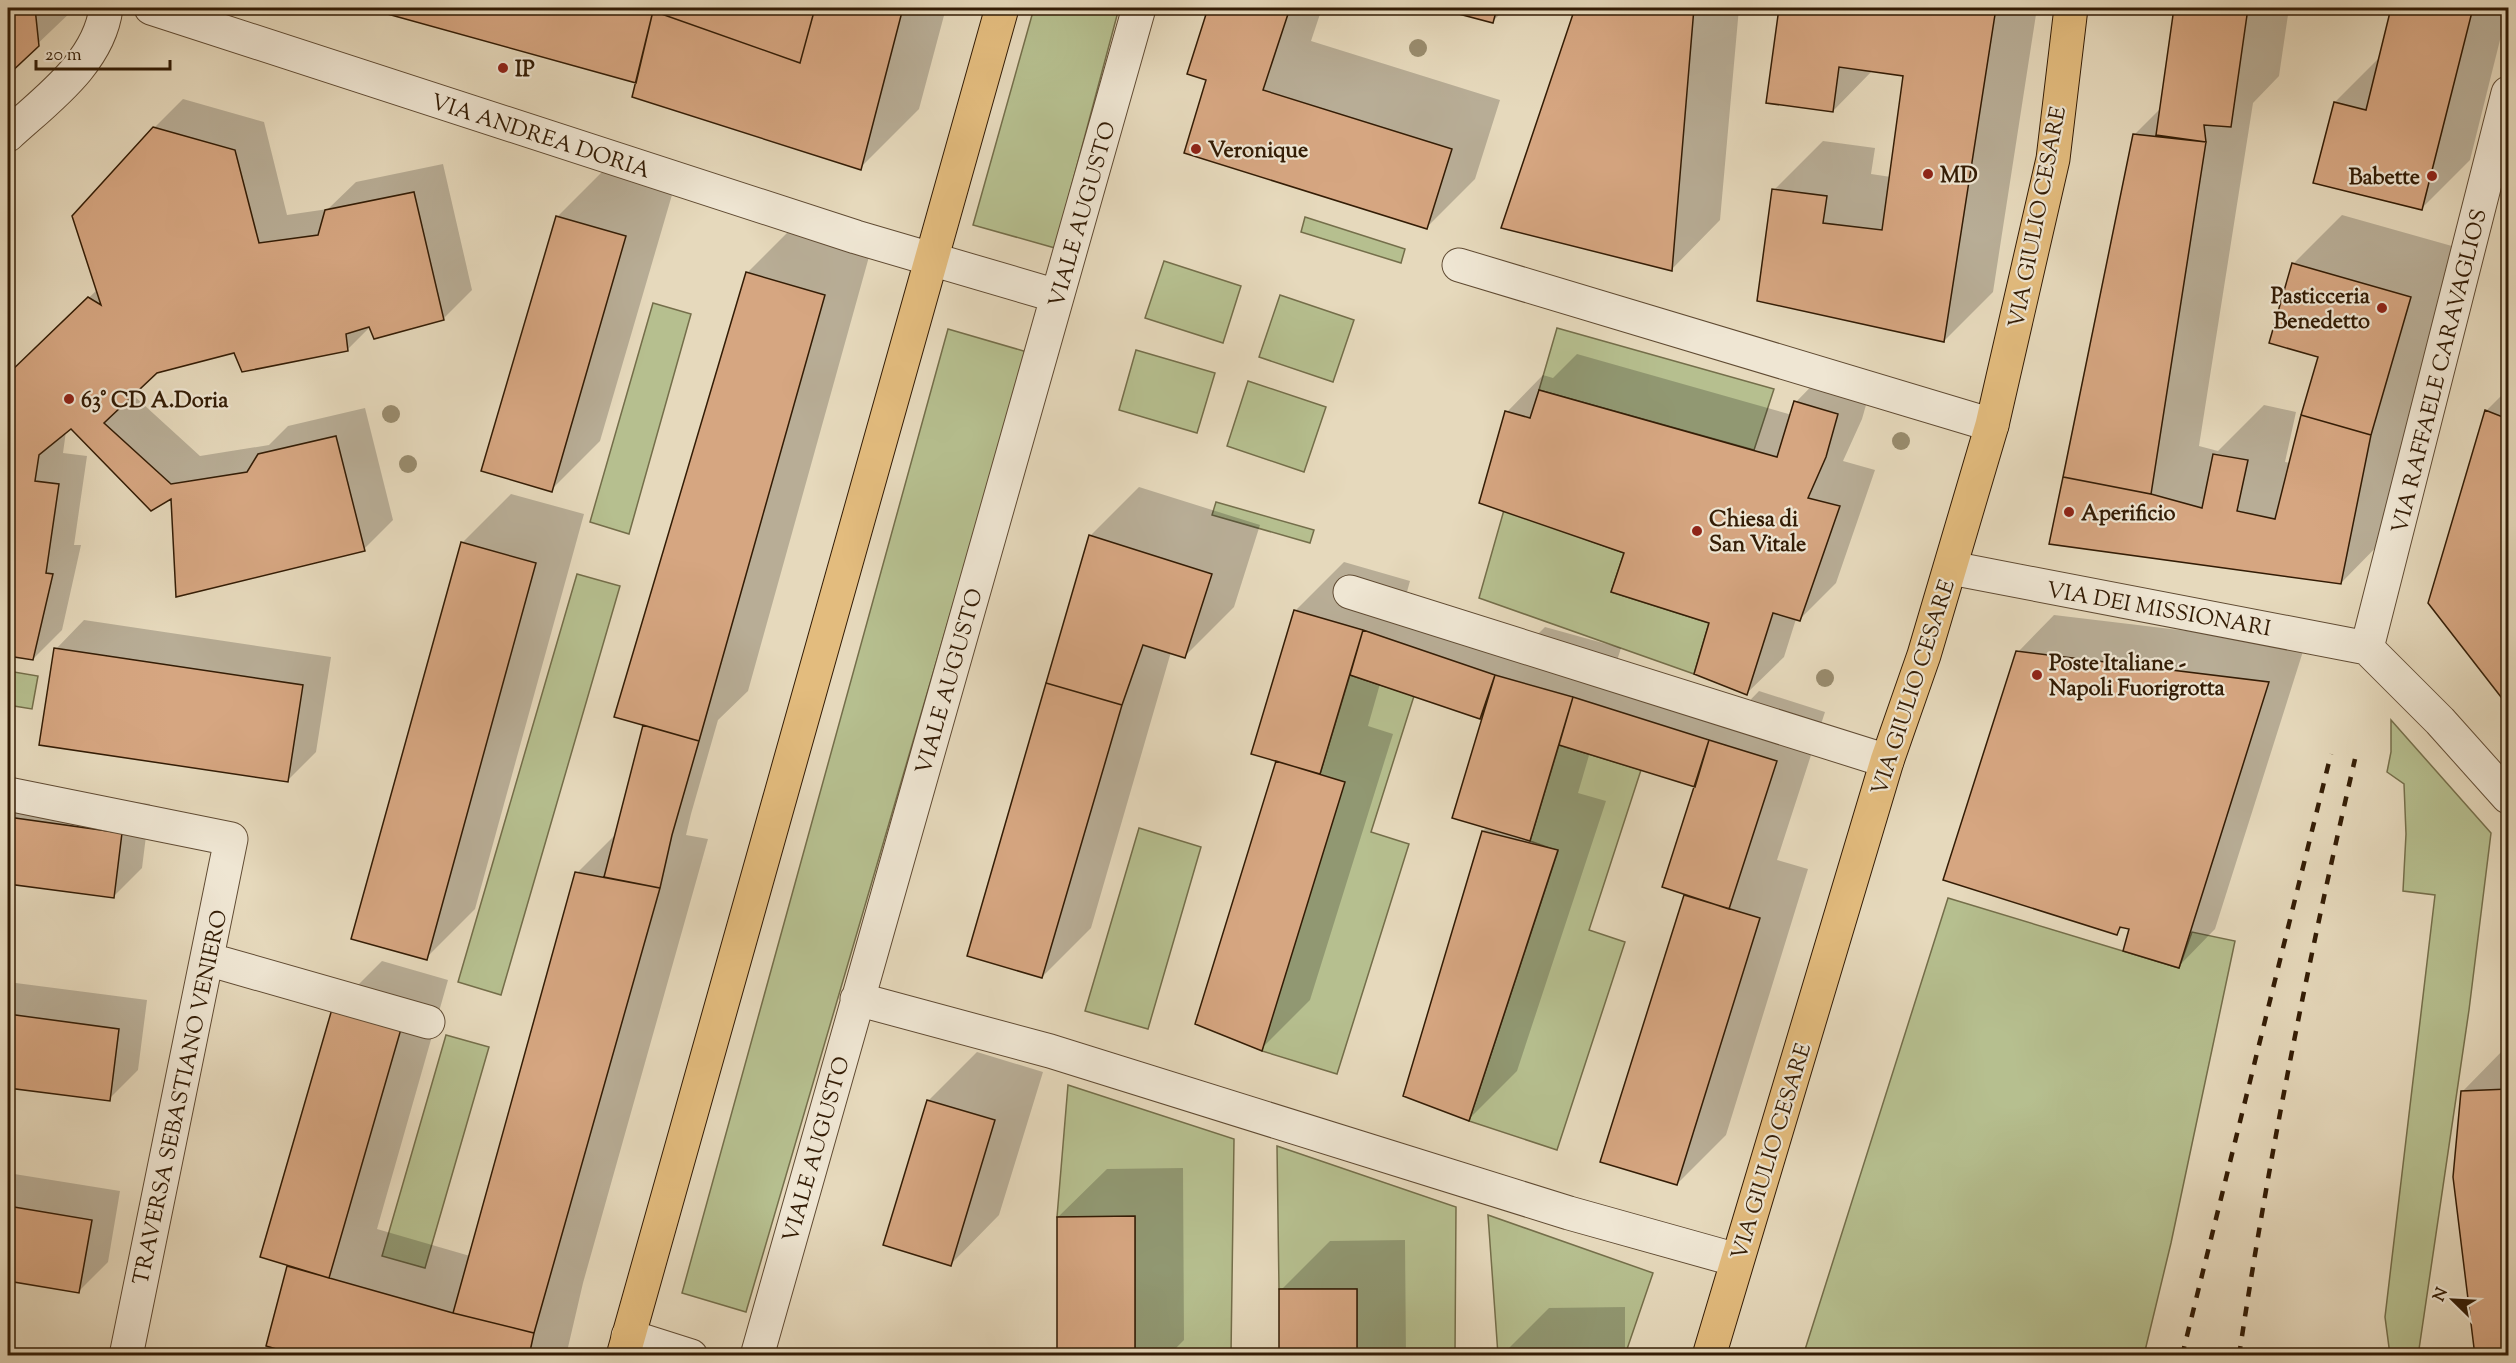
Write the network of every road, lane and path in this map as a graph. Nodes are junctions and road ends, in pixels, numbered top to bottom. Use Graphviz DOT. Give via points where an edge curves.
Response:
graph roads {
  1 [pos="106,8"];
  2 [pos="151,8"];
  3 [pos="1002,8"];
  4 [pos="1139,8"];
  5 [pos="2071,8"];
  6 [pos="2508,93"];
  7 [pos="8,135"];
  8 [pos="930,261"];
  9 [pos="1459,265"];
  10 [pos="1058,296"];
  11 [pos="1992,425"];
  12 [pos="1951,568"];
  13 [pos="1350,592"];
  14 [pos="2367,648"];
  15 [pos="1887,761"];
  16 [pos="8,794"];
  17 [pos="2508,797"];
  18 [pos="207,959"];
  19 [pos="857,999"];
  20 [pos="428,1022"];
  21 [pos="1737,1260"];
  22 [pos="626,1346"];
  23 [pos="126,1356"];
  24 [pos="691,1356"];
  25 [pos="757,1356"];
  26 [pos="1709,1356"];
  1 -- 7 [label="street" via="86,59"];
  2 -- 8 [label="street, VIA ANDREA DORIA"];
  3 -- 8 [label="main road"];
  4 -- 10 [label="street, VIALE AUGUSTO"];
  5 -- 11 [label="main road, VIA GIULIO CESARE" via="2053,159"];
  6 -- 14 [label="street, VIA RAFFAELE CARAVAGLIOS"];
  8 -- 10 [label="street, VIA ANDREA DORIA"];
  8 -- 22 [label="main road"];
  9 -- 11 [label="street"];
  10 -- 19 [label="street, VIALE AUGUSTO"];
  11 -- 12 [label="main road, VIA GIULIO CESARE"];
  12 -- 14 [label="street, VIA DEI MISSIONARI"];
  12 -- 15 [label="main road, VIA GIULIO CESARE"];
  13 -- 15 [label="street"];
  14 -- 17 [label="street"];
  15 -- 21 [label="main road, VIA GIULIO CESARE"];
  16 -- 18 [label="street, TRAVERSA SEBASTIANO VENIERO" via="231,839"];
  18 -- 20 [label="street"];
  18 -- 23 [label="street, TRAVERSA SEBASTIANO VENIERO"];
  19 -- 21 [label="street" via="1050,1052 1569,1214"];
  19 -- 25 [label="street, VIALE AUGUSTO"];
  21 -- 26 [label="main road, VIA GIULIO CESARE"];
  22 -- 24 [label="street"];
}
